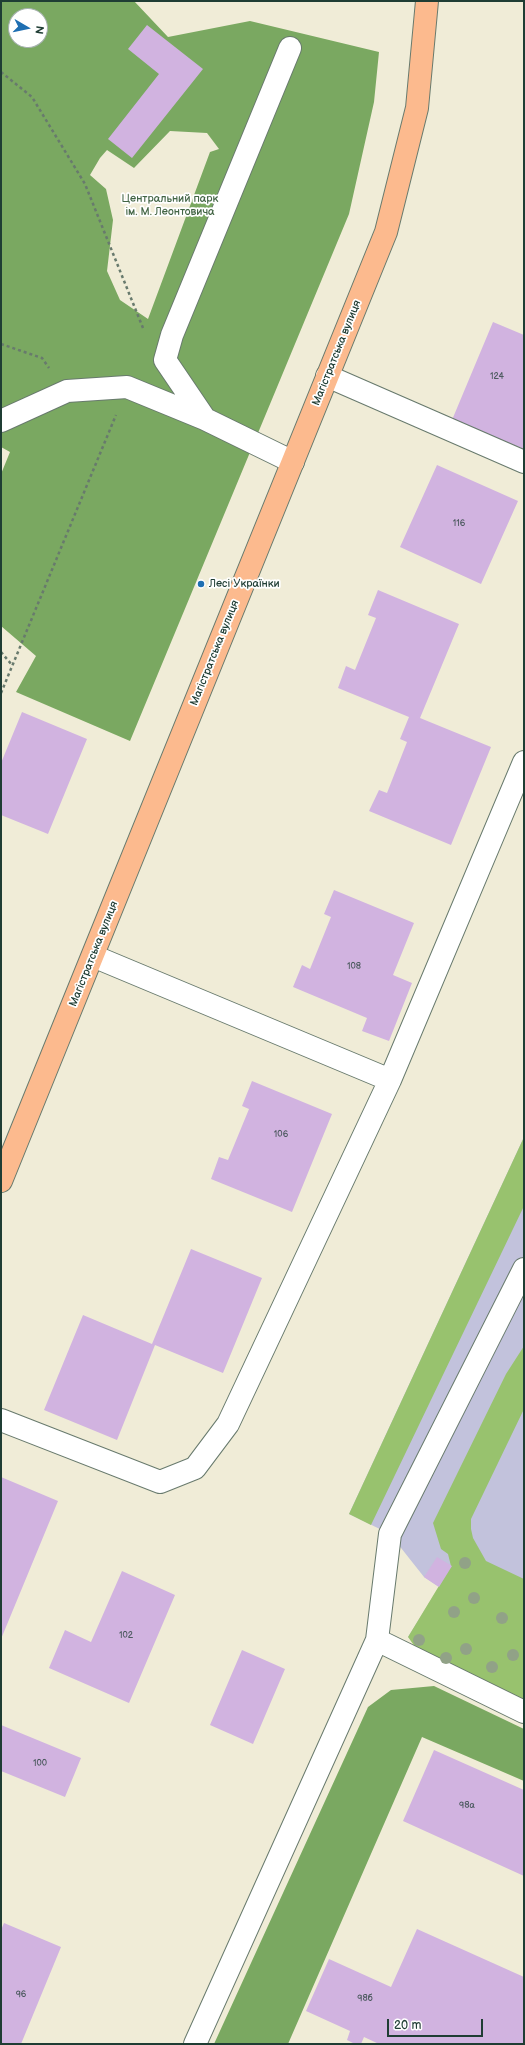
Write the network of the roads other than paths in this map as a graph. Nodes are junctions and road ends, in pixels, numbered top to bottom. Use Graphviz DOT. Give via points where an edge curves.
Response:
graph roads {
  1 [pos="427,1"];
  2 [pos="290,48"];
  3 [pos="328,376"];
  4 [pos="205,419"];
  5 [pos="1,421"];
  6 [pos="293,462"];
  7 [pos="524,462"];
  8 [pos="524,762"];
  9 [pos="93,956"];
  10 [pos="390,1080"];
  11 [pos="1,1181"];
  12 [pos="524,1269"];
  13 [pos="1,1420"];
  14 [pos="377,1640"];
  15 [pos="524,1712"];
  16 [pos="195,2044"];
  1 -- 3 [label="main road, Магістратська вулиця" via="417,108 386,232"];
  2 -- 4 [label="street" via="172,335 165,360"];
  3 -- 6 [label="main road, Магістратська вулиця"];
  3 -- 7 [label="street"];
  4 -- 5 [label="street" via="127,387 67,391"];
  4 -- 6 [label="street"];
  6 -- 9 [label="main road, Магістратська вулиця"];
  8 -- 10 [label="street"];
  9 -- 10 [label="street"];
  9 -- 11 [label="main road, Магістратська вулиця"];
  10 -- 13 [label="street" via="228,1424 195,1468 160,1482"];
  12 -- 14 [label="street" via="390,1534"];
  14 -- 15 [label="street"];
  14 -- 16 [label="street"];
}
